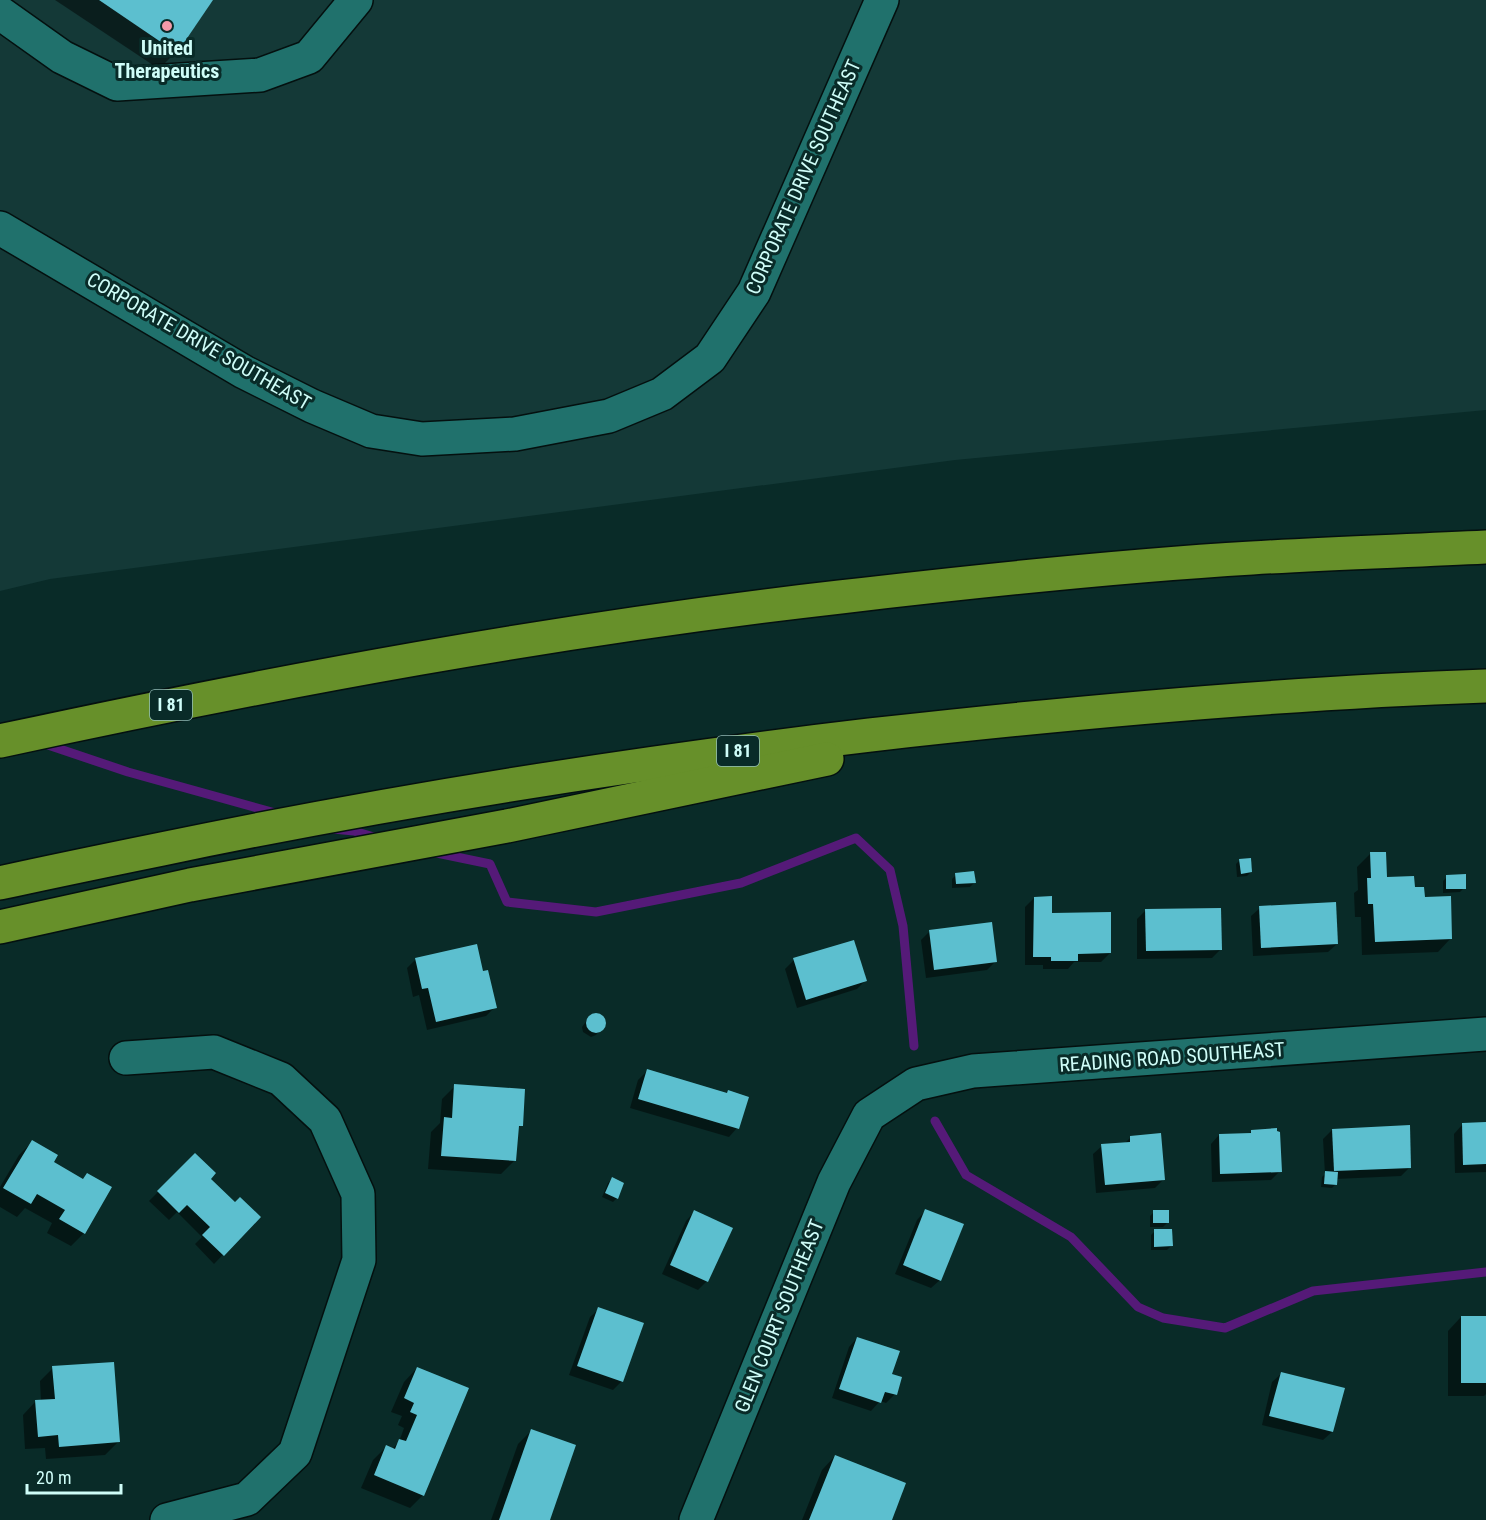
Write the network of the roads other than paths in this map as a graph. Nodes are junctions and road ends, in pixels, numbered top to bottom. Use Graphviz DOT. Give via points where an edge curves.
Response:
graph roads {
  1 [pos="356,0"];
  2 [pos="882,0"];
  3 [pos="0,13"];
  4 [pos="0,228"];
  5 [pos="1486,547"];
  6 [pos="1486,686"];
  7 [pos="1036,716"];
  8 [pos="0,741"];
  9 [pos="0,884"];
  10 [pos="0,927"];
  11 [pos="1486,1034"];
  12 [pos="126,1058"];
  13 [pos="869,1115"];
  14 [pos="167,1520"];
  15 [pos="696,1520"];
  1 -- 3 [label="street" via="309,57 260,75 117,84 62,57"];
  2 -- 4 [label="street, CORPORATE DRIVE SOUTHEAST" via="754,292 710,358 662,394 609,416 503,434 422,439 371,431 244,372"];
  5 -- 8 [label="highway, I 81" via="1251,558 1023,577 652,621 342,672"];
  6 -- 7 [label="highway, I 81"];
  7 -- 9 [label="highway, I 81" via="713,753 484,788 264,828"];
  7 -- 10 [label="highway" via="507,826 190,885"];
  11 -- 13 [label="street, READING ROAD SOUTHEAST" via="973,1071 916,1084"];
  12 -- 14 [label="street" via="214,1052 281,1078 325,1120 358,1194 359,1260 296,1453 247,1499"];
  13 -- 15 [label="street, GLEN COURT SOUTHEAST" via="834,1182"];
}
